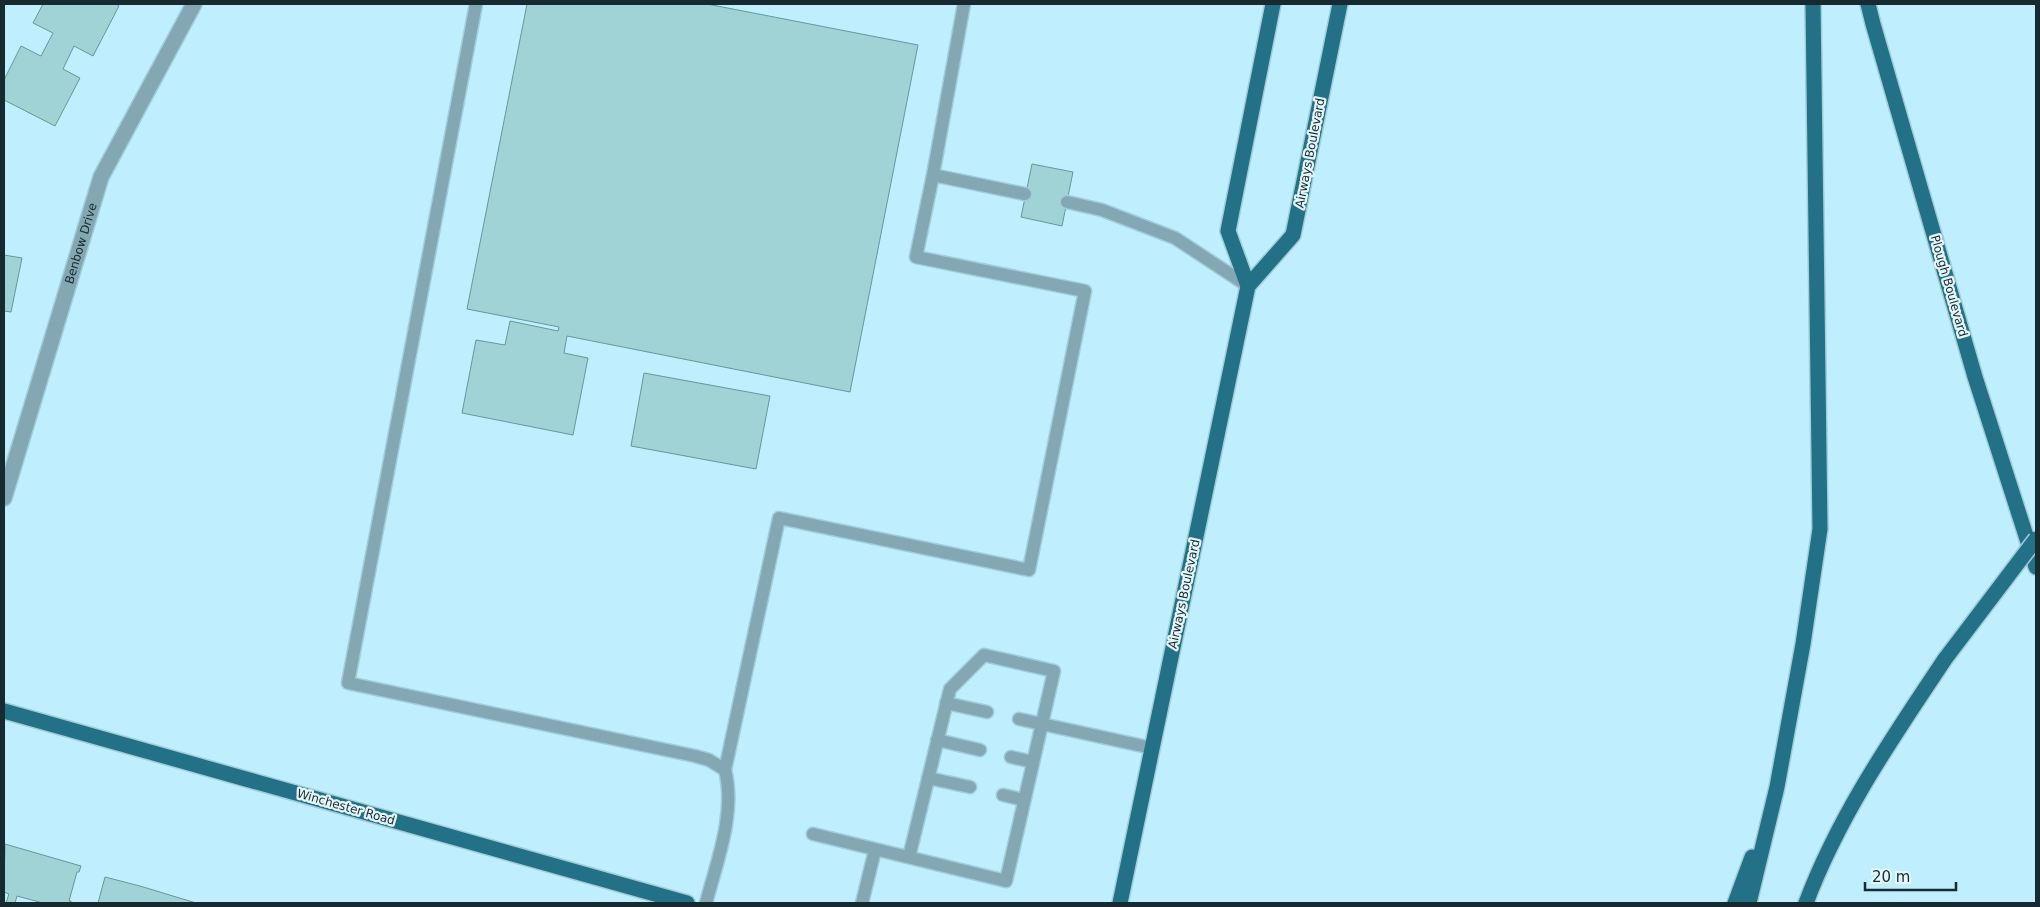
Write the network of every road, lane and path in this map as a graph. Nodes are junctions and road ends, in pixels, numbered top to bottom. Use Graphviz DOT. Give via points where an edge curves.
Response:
graph roads {
  1 [pos="194,4"];
  2 [pos="476,4"];
  3 [pos="964,4"];
  4 [pos="1273,4"];
  5 [pos="1340,4"];
  6 [pos="1813,4"];
  7 [pos="1868,4"];
  8 [pos="933,174"];
  9 [pos="1025,194"];
  10 [pos="1067,202"];
  11 [pos="1248,286"];
  12 [pos="4,498"];
  13 [pos="2036,539"];
  14 [pos="2036,567"];
  15 [pos="946,703"];
  16 [pos="4,711"];
  17 [pos="987,712"];
  18 [pos="1019,719"];
  19 [pos="1042,724"];
  20 [pos="937,740"];
  21 [pos="1152,748"];
  22 [pos="980,750"];
  23 [pos="1011,757"];
  24 [pos="1033,762"];
  25 [pos="724,770"];
  26 [pos="928,778"];
  27 [pos="970,787"];
  28 [pos="1777,787"];
  29 [pos="1003,795"];
  30 [pos="1024,800"];
  31 [pos="813,834"];
  32 [pos="875,850"];
  33 [pos="909,858"];
  34 [pos="687,903"];
  35 [pos="706,903"];
  36 [pos="862,903"];
  37 [pos="1120,903"];
  38 [pos="1735,903"];
  39 [pos="1749,903"];
  40 [pos="1806,903"];
  1 -- 12 [label="street, Benbow Drive" via="101,177"];
  2 -- 25 [label="lane" via="348,683 695,756"];
  3 -- 8 [label="lane"];
  4 -- 11 [label="main road" via="1228,231"];
  5 -- 11 [label="main road, Airways Boulevard" via="1293,234"];
  6 -- 28 [label="main road" via="1820,529"];
  7 -- 14 [label="main road, Plough Boulevard" via="1975,377"];
  8 -- 9 [label="lane"];
  8 -- 25 [label="lane" via="916,257 1084,291 1029,570 779,518"];
  10 -- 11 [label="lane" via="1102,210 1175,238"];
  11 -- 21 [label="main road, Airways Boulevard"];
  13 -- 40 [label="main road, bridge" via="1945,659 1871,772 1820,867"];
  15 -- 17 [label="lane"];
  15 -- 19 [label="lane" via="950,689 984,655 1054,671"];
  15 -- 20 [label="lane"];
  16 -- 34 [label="main road, Winchester Road"];
  18 -- 19 [label="lane"];
  19 -- 21 [label="lane"];
  19 -- 24 [label="lane"];
  20 -- 22 [label="lane"];
  20 -- 26 [label="lane"];
  21 -- 37 [label="main road, Airways Boulevard"];
  23 -- 24 [label="lane"];
  24 -- 30 [label="lane"];
  25 -- 35 [label="lane" via="728,805"];
  26 -- 27 [label="lane"];
  26 -- 33 [label="lane"];
  28 -- 38 [label="main road"];
  28 -- 39 [label="main road"];
  29 -- 30 [label="lane"];
  30 -- 33 [label="lane" via="1006,880"];
  31 -- 32 [label="lane"];
  32 -- 33 [label="lane"];
  32 -- 36 [label="lane"];
}
